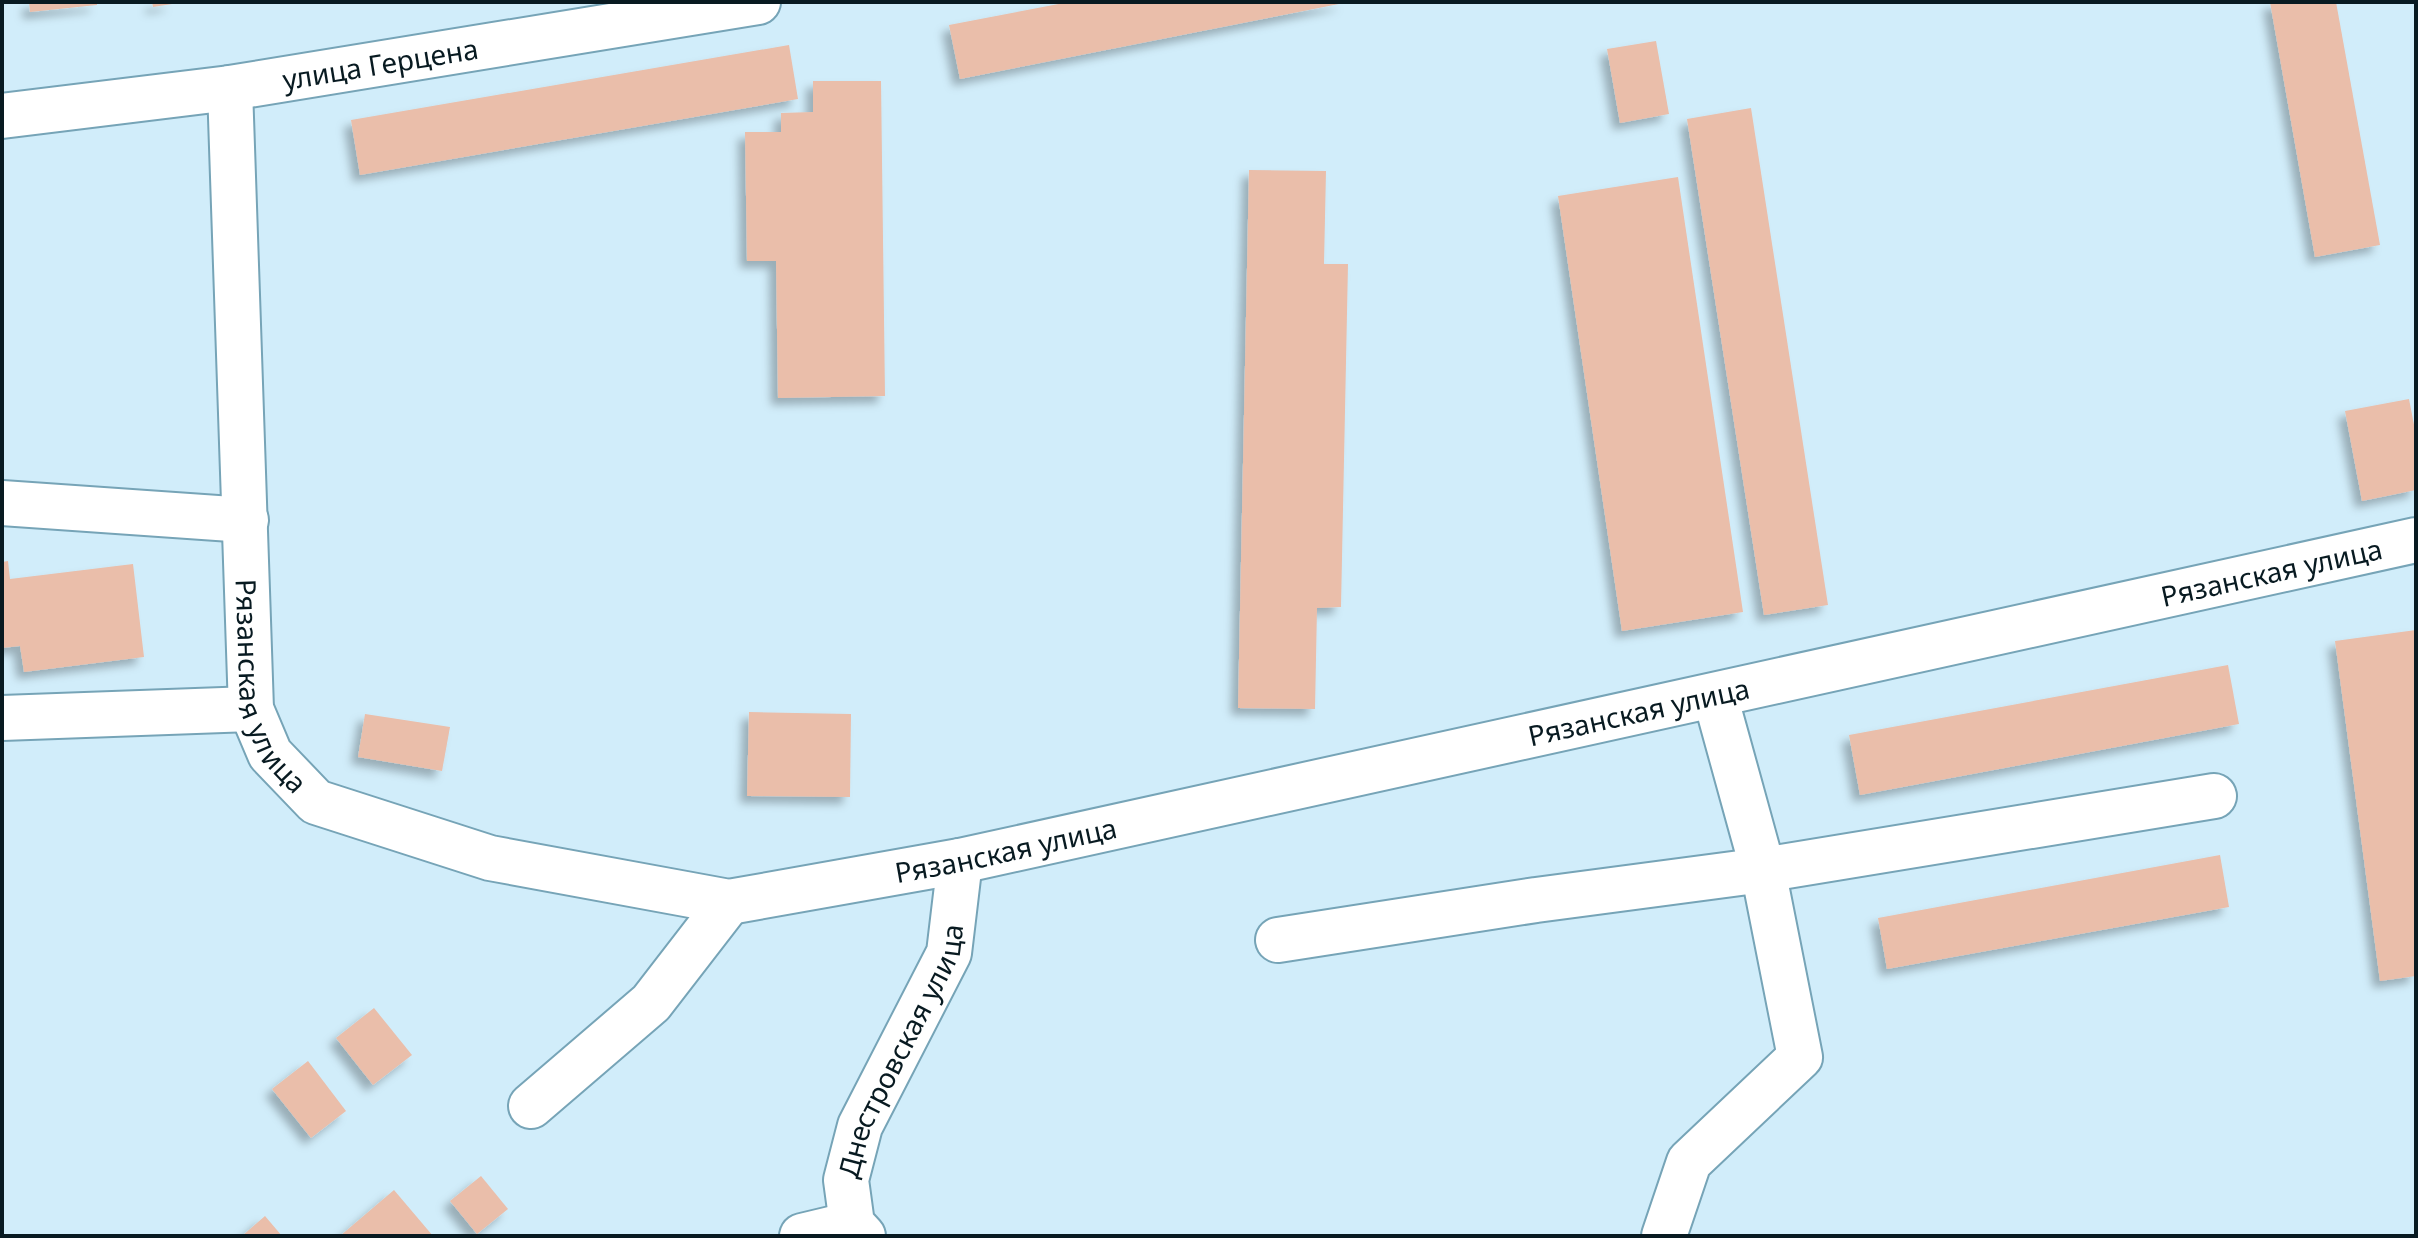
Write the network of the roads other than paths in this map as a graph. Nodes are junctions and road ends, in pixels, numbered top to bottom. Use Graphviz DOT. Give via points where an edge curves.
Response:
graph roads {
  1 [pos="758,2"];
  2 [pos="230,88"];
  3 [pos="2,116"];
  4 [pos="2,503"];
  5 [pos="246,520"];
  6 [pos="2416,540"];
  7 [pos="1715,696"];
  8 [pos="251,709"];
  9 [pos="2,718"];
  10 [pos="2214,796"];
  11 [pos="960,861"];
  12 [pos="1763,870"];
  13 [pos="729,902"];
  14 [pos="1278,940"];
  15 [pos="531,1106"];
  16 [pos="857,1230"];
  17 [pos="802,1236"];
  18 [pos="1664,1236"];
  1 -- 2 [label="street, улица Герцена"];
  2 -- 3 [label="street, улица Герцена"];
  2 -- 5 [label="street, Рязанская улица"];
  4 -- 5 [label="street"];
  5 -- 8 [label="street, Рязанская улица"];
  6 -- 7 [label="street, Рязанская улица"];
  7 -- 11 [label="street, Рязанская улица"];
  7 -- 12 [label="street"];
  8 -- 9 [label="street"];
  8 -- 13 [label="street, Рязанская улица" via="270,754 316,802 490,858"];
  10 -- 12 [label="street"];
  11 -- 13 [label="street, Рязанская улица"];
  11 -- 16 [label="street, Днестровская улица" via="949,953 860,1126 846,1180"];
  12 -- 14 [label="street"];
  12 -- 18 [label="street" via="1800,1057 1689,1162"];
  13 -- 15 [label="street" via="651,1003"];
  16 -- 17 [label="street"];
}
